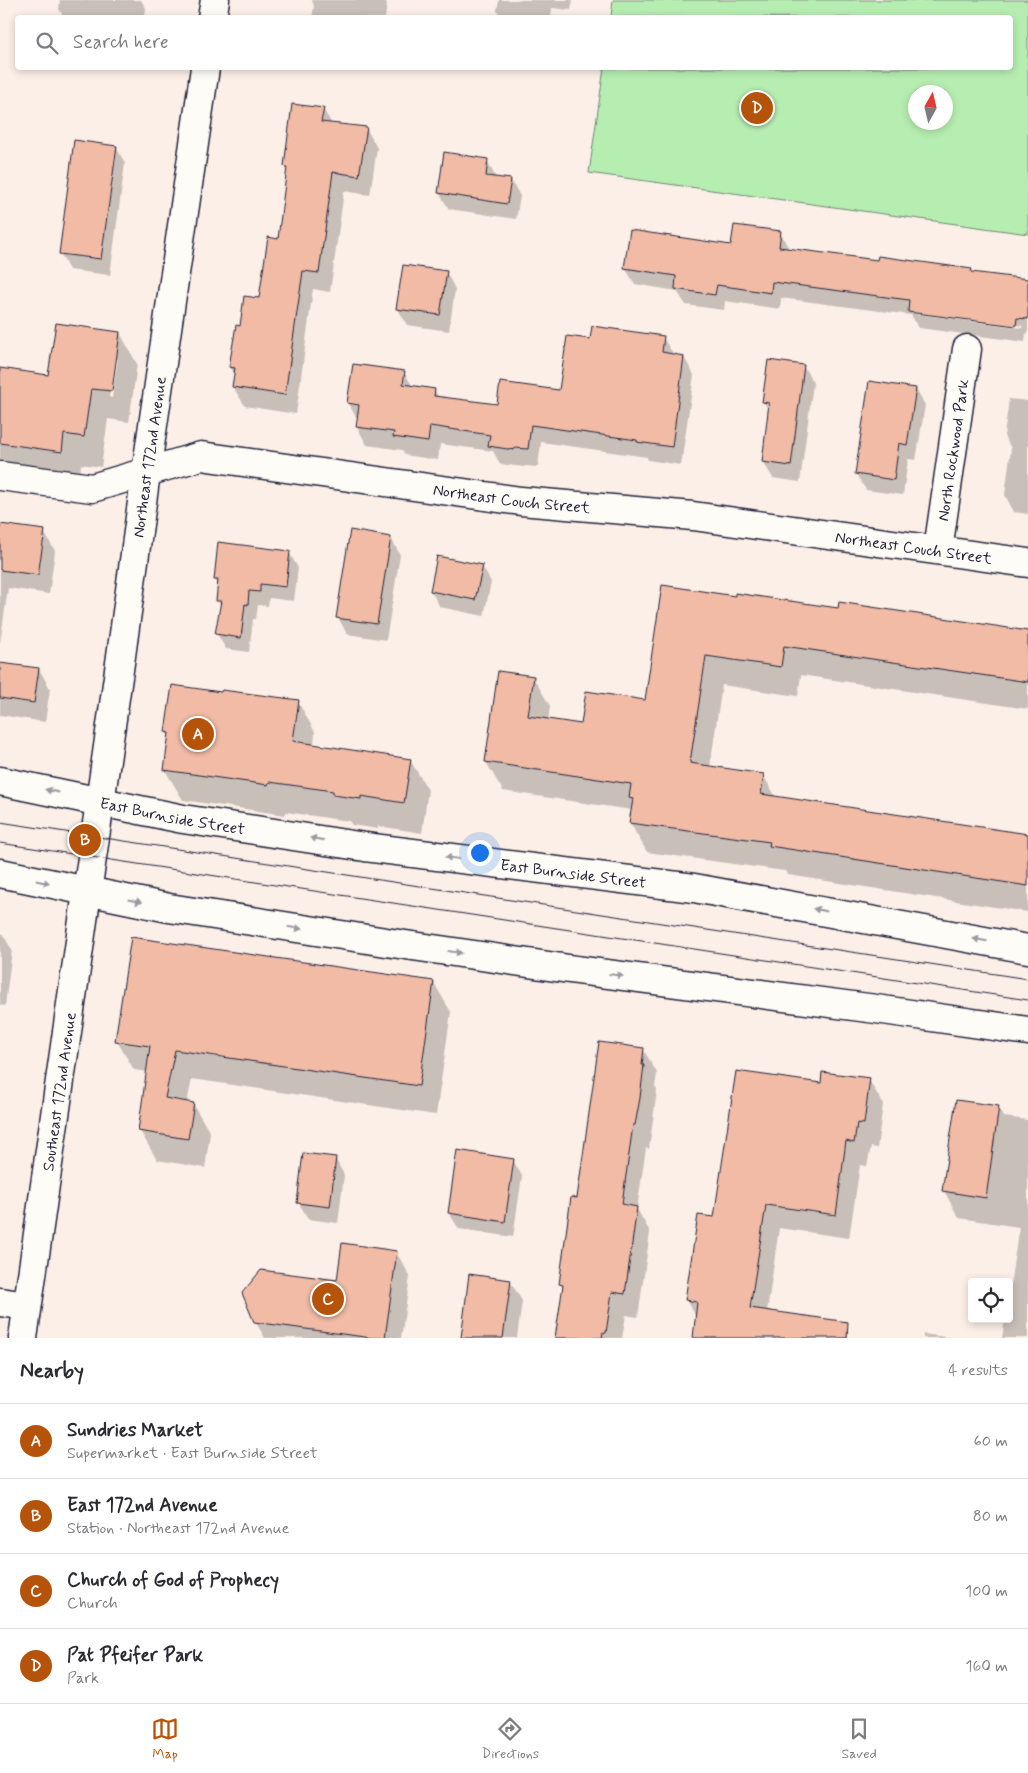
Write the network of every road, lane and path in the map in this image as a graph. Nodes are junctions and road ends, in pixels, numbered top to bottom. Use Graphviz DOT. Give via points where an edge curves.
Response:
graph roads {
  1 [pos="215,0"];
  2 [pos="212,15"];
  3 [pos="205,70"];
  4 [pos="967,349"];
  5 [pos="146,473"];
  6 [pos="0,476"];
  7 [pos="938,550"];
  8 [pos="1028,564"];
  9 [pos="0,780"];
  10 [pos="100,801"];
  11 [pos="94,846"];
  12 [pos="0,872"];
  13 [pos="87,891"];
  14 [pos="1028,949"];
  15 [pos="1028,1031"];
  16 [pos="0,1302"];
  17 [pos="28,1306"];
  18 [pos="23,1338"];
  1 -- 2 [label="street"];
  3 -- 5 [label="street, Northeast 172nd Avenue"];
  4 -- 7 [label="street, North Rockwood Park"];
  5 -- 6 [label="street, Northeast Couch Street" via="92,488"];
  5 -- 7 [label="street, Northeast Couch Street" via="201,456 521,501 693,516"];
  5 -- 10 [label="street, Northeast 172nd Avenue"];
  7 -- 8 [label="street, Northeast Couch Street"];
  10 -- 9 [label="street, East Burnside Street, one-way"];
  10 -- 11 [label="street, Northeast 172nd Avenue"];
  14 -- 10 [label="street, East Burnside Street, one-way" via="694,888 365,847 183,819"];
  11 -- 13 [label="street, Southeast 172nd Avenue"];
  12 -- 13 [label="street, one-way"];
  13 -- 15 [label="street, one-way" via="169,908 399,944"];
  13 -- 17 [label="street, Southeast 172nd Avenue"];
  16 -- 17 [label="street"];
  17 -- 18 [label="street, Southeast 172nd Avenue"];
}
